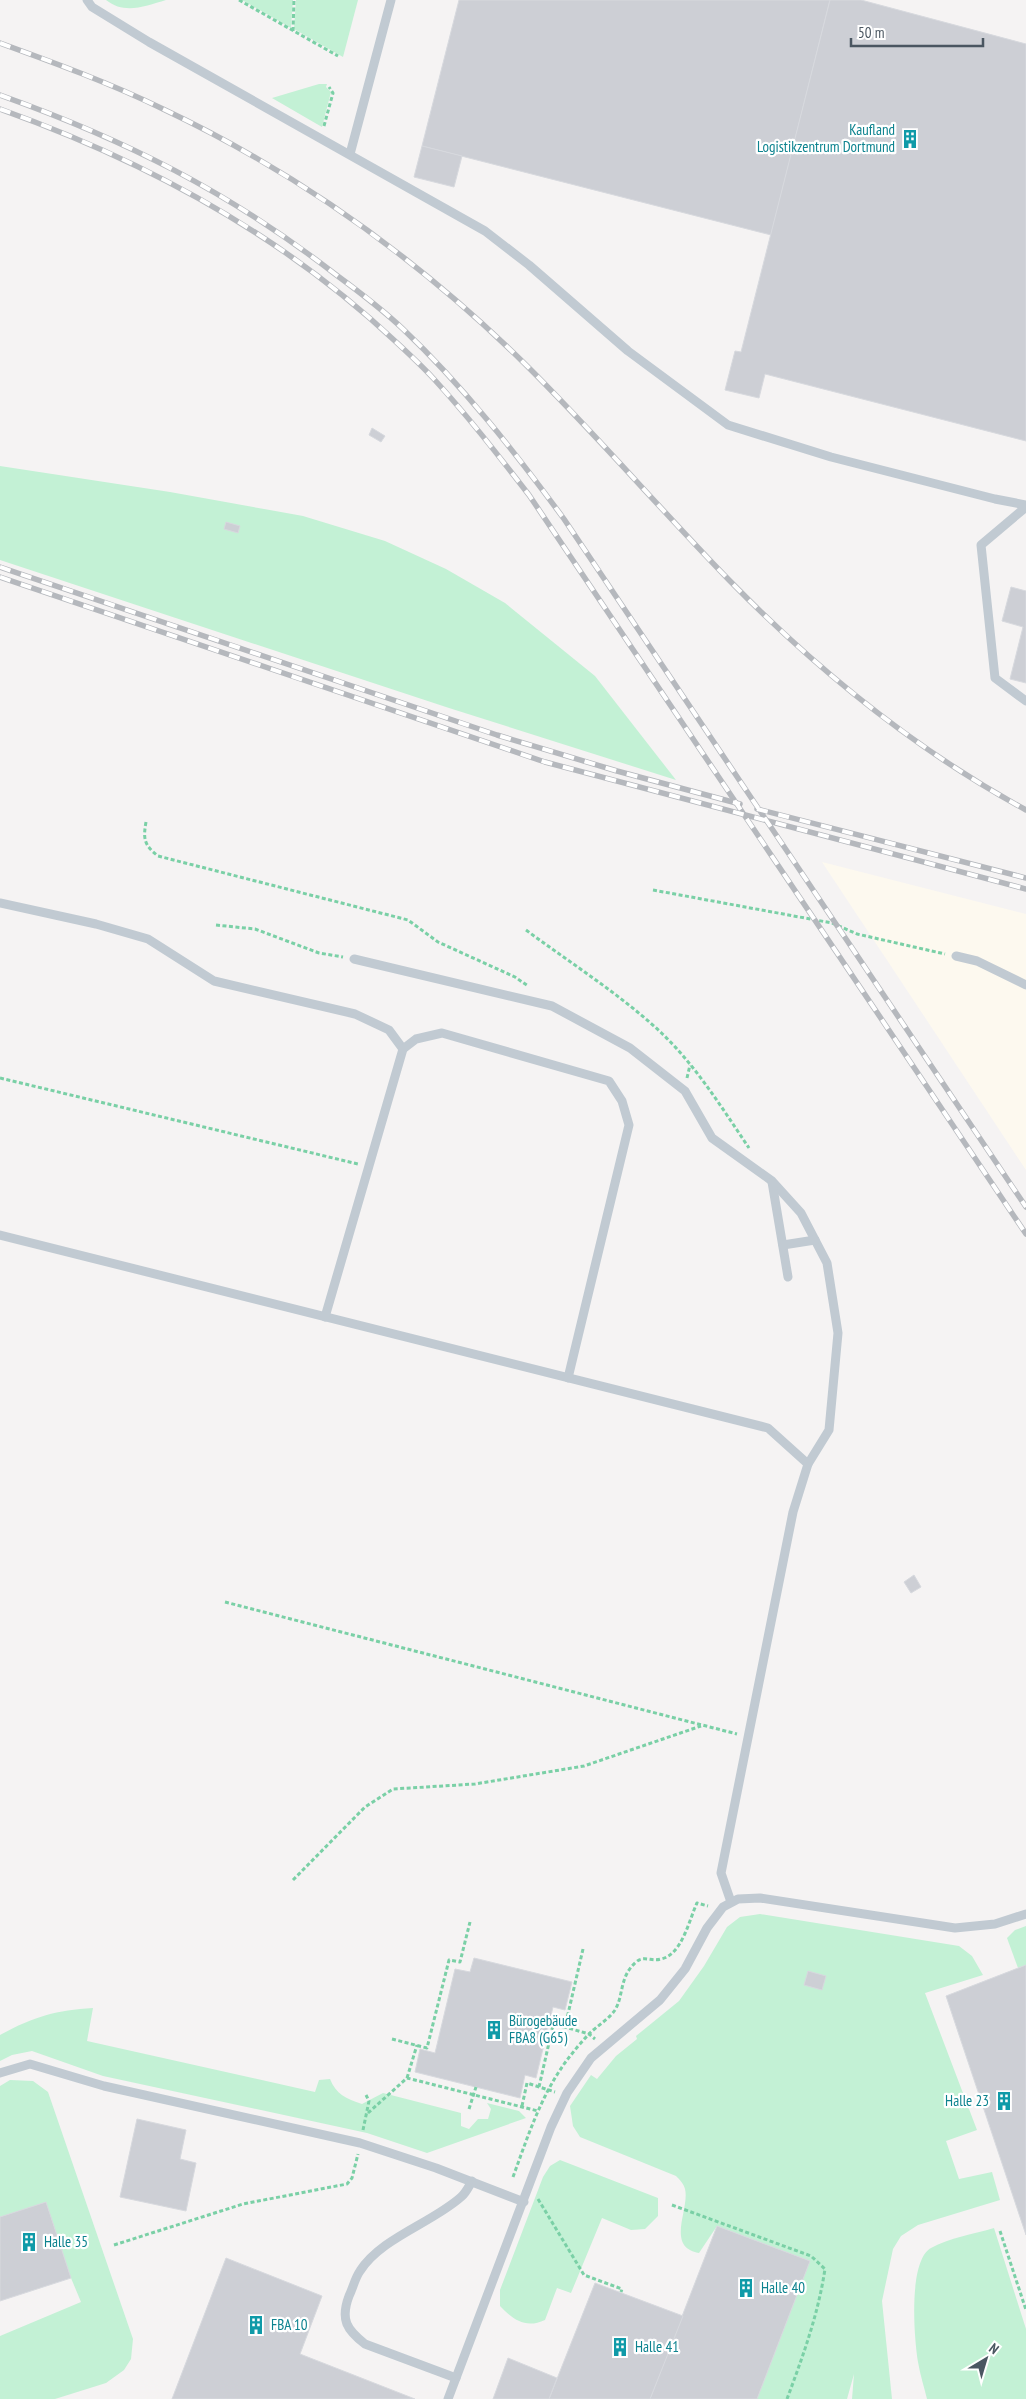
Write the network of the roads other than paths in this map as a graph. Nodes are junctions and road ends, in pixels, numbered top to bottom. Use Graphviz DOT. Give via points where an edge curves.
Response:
graph roads {
  1 [pos="87,0"];
  2 [pos="391,0"];
  3 [pos="350,154"];
  4 [pos="1026,506"];
  5 [pos="1026,701"];
  6 [pos="0,903"];
  7 [pos="956,956"];
  8 [pos="354,959"];
  9 [pos="1026,985"];
  10 [pos="403,1048"];
  11 [pos="772,1181"];
  12 [pos="0,1235"];
  13 [pos="815,1240"];
  14 [pos="783,1245"];
  15 [pos="788,1276"];
  16 [pos="325,1317"];
  17 [pos="568,1378"];
  18 [pos="808,1464"];
  19 [pos="731,1902"];
  20 [pos="1026,1914"];
  21 [pos="0,2073"];
  22 [pos="472,2181"];
  23 [pos="524,2202"];
  24 [pos="456,2378"];
  25 [pos="448,2399"];
  1 -- 3 [label="lane" via="149,42"];
  2 -- 3 [label="lane"];
  3 -- 4 [label="lane" via="485,231 628,351 728,425 831,458"];
  4 -- 5 [label="lane" via="981,545 995,678"];
  6 -- 10 [label="lane" via="148,938 214,981 356,1014 389,1030"];
  7 -- 9 [label="lane" via="977,961"];
  8 -- 11 [label="lane" via="552,1006 630,1048 685,1091 712,1138"];
  10 -- 16 [label="lane"];
  10 -- 17 [label="lane" via="416,1039 442,1033 608,1081 622,1101 629,1125"];
  11 -- 13 [label="lane" via="801,1213"];
  11 -- 14 [label="lane"];
  12 -- 16 [label="lane"];
  13 -- 14 [label="lane"];
  13 -- 18 [label="lane" via="827,1263 838,1332 829,1430"];
  14 -- 15 [label="lane"];
  16 -- 17 [label="lane"];
  17 -- 18 [label="lane" via="768,1428"];
  18 -- 19 [label="lane" via="793,1512 721,1873"];
  19 -- 20 [label="lane" via="760,1898 955,1928 994,1924"];
  19 -- 23 [label="lane" via="720,1910 685,1969 660,2000 591,2058 566,2093"];
  21 -- 22 [label="lane" via="30,2064 104,2086 360,2143"];
  22 -- 23 [label="lane"];
  22 -- 24 [label="lane" via="462,2196 368,2261 359,2272 346,2310 345,2323 365,2344"];
  23 -- 24 [label="lane"];
  24 -- 25 [label="lane"];
}
